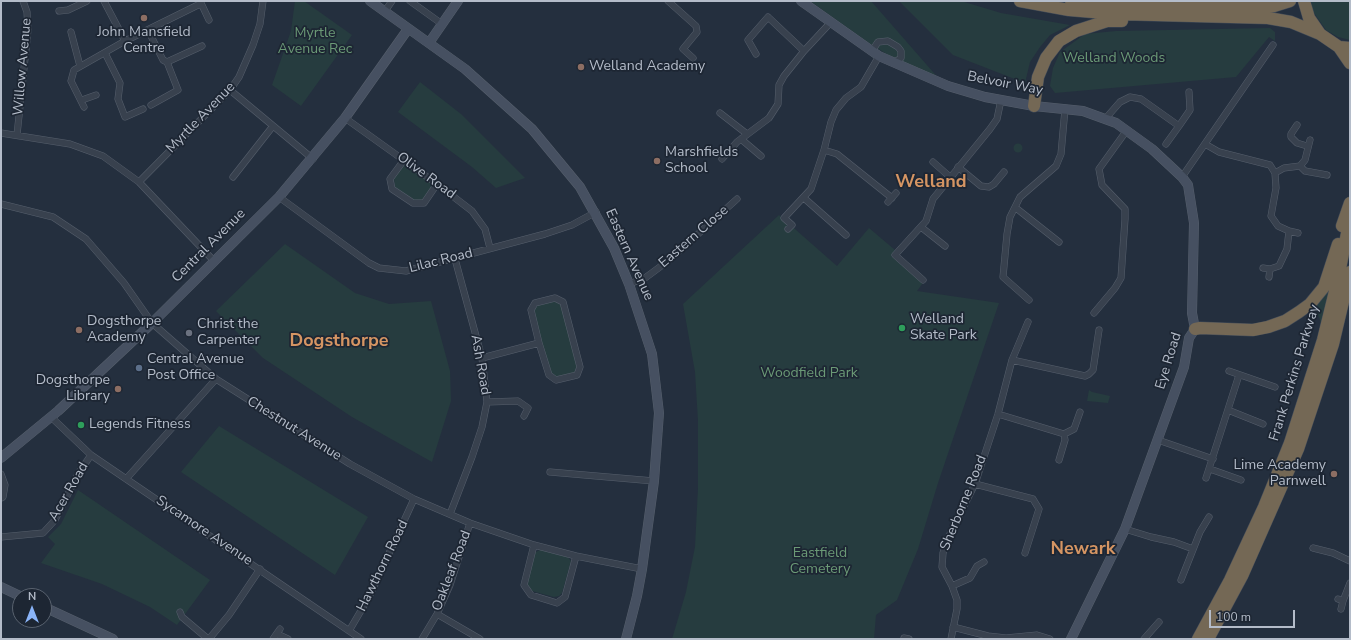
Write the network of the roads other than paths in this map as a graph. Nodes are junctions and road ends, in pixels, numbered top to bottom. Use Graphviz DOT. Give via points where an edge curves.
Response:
graph roads {
  1 [pos="23,1"];
  2 [pos="87,1"];
  3 [pos="104,1"];
  4 [pos="263,1"];
  5 [pos="370,1"];
  6 [pos="392,1"];
  7 [pos="410,1"];
  8 [pos="458,1"];
  9 [pos="801,1"];
  10 [pos="1020,1"];
  11 [pos="1071,1"];
  12 [pos="1290,1"];
  13 [pos="1304,1"];
  14 [pos="200,2"];
  15 [pos="670,2"];
  16 [pos="60,10"];
  17 [pos="385,11"];
  18 [pos="1188,16"];
  19 [pos="209,20"];
  20 [pos="831,22"];
  21 [pos="442,24"];
  22 [pos="408,29"];
  23 [pos="148,30"];
  24 [pos="70,32"];
  25 [pos="1320,34"];
  26 [pos="125,41"];
  27 [pos="429,43"];
  28 [pos="1273,45"];
  29 [pos="202,46"];
  30 [pos="1344,47"];
  31 [pos="804,51"];
  32 [pos="105,53"];
  33 [pos="875,53"];
  34 [pos="756,54"];
  35 [pos="693,58"];
  36 [pos="167,62"];
  37 [pos="895,62"];
  38 [pos="1350,63"];
  39 [pos="80,66"];
  40 [pos="230,90"];
  41 [pos="1189,92"];
  42 [pos="96,95"];
  43 [pos="82,100"];
  44 [pos="1001,100"];
  45 [pos="151,105"];
  46 [pos="1034,106"];
  47 [pos="84,107"];
  48 [pos="143,109"];
  49 [pos="1065,109"];
  50 [pos="720,113"];
  51 [pos="345,118"];
  52 [pos="1106,118"];
  53 [pos="1297,125"];
  54 [pos="273,126"];
  55 [pos="1179,126"];
  56 [pos="1127,130"];
  57 [pos="1,133"];
  58 [pos="17,135"];
  59 [pos="744,137"];
  60 [pos="1166,144"];
  61 [pos="1205,144"];
  62 [pos="824,150"];
  63 [pos="761,156"];
  64 [pos="313,159"];
  65 [pos="722,159"];
  66 [pos="404,160"];
  67 [pos="933,162"];
  68 [pos="1300,166"];
  69 [pos="958,167"];
  70 [pos="1004,172"];
  71 [pos="1275,173"];
  72 [pos="1327,175"];
  73 [pos="233,177"];
  74 [pos="950,177"];
  75 [pos="1182,177"];
  76 [pos="139,182"];
  77 [pos="437,184"];
  78 [pos="279,198"];
  79 [pos="804,198"];
  80 [pos="892,198"];
  81 [pos="737,199"];
  82 [pos="1350,203"];
  83 [pos="1,204"];
  84 [pos="1016,208"];
  85 [pos="596,212"];
  86 [pos="1350,218"];
  87 [pos="921,227"];
  88 [pos="788,229"];
  89 [pos="1289,231"];
  90 [pos="1298,233"];
  91 [pos="846,235"];
  92 [pos="1059,242"];
  93 [pos="945,246"];
  94 [pos="490,248"];
  95 [pos="455,259"];
  96 [pos="214,261"];
  97 [pos="1350,272"];
  98 [pos="1269,277"];
  99 [pos="923,280"];
  100 [pos="629,284"];
  101 [pos="1029,300"];
  102 [pos="1094,313"];
  103 [pos="152,322"];
  104 [pos="1028,322"];
  105 [pos="1195,329"];
  106 [pos="1099,330"];
  107 [pos="539,343"];
  108 [pos="482,358"];
  109 [pos="1012,360"];
  110 [pos="1230,371"];
  111 [pos="1239,375"];
  112 [pos="216,379"];
  113 [pos="1275,387"];
  114 [pos="487,402"];
  115 [pos="1228,410"];
  116 [pos="1080,412"];
  117 [pos="998,414"];
  118 [pos="524,416"];
  119 [pos="51,417"];
  120 [pos="1263,424"];
  121 [pos="1064,434"];
  122 [pos="1158,440"];
  123 [pos="91,455"];
  124 [pos="1,458"];
  125 [pos="1213,459"];
  126 [pos="1059,460"];
  127 [pos="1210,469"];
  128 [pos="550,472"];
  129 [pos="1,474"];
  130 [pos="1206,478"];
  131 [pos="126,479"];
  132 [pos="1241,480"];
  133 [pos="654,481"];
  134 [pos="975,484"];
  135 [pos="1,498"];
  136 [pos="414,499"];
  137 [pos="450,514"];
  138 [pos="1209,517"];
  139 [pos="470,523"];
  140 [pos="1125,528"];
  141 [pos="1,536"];
  142 [pos="534,545"];
  143 [pos="1313,548"];
  144 [pos="1193,550"];
  145 [pos="1025,553"];
  146 [pos="576,556"];
  147 [pos="1350,561"];
  148 [pos="984,562"];
  149 [pos="260,569"];
  150 [pos="642,569"];
  151 [pos="1181,580"];
  152 [pos="1350,583"];
  153 [pos="952,586"];
  154 [pos="1,587"];
  155 [pos="12,592"];
  156 [pos="1344,598"];
  157 [pos="1341,609"];
  158 [pos="52,611"];
  159 [pos="180,612"];
  160 [pos="437,614"];
  161 [pos="1159,622"];
  162 [pos="953,627"];
  163 [pos="349,631"];
  164 [pos="277,634"];
  165 [pos="113,639"];
  166 [pos="208,639"];
  167 [pos="288,639"];
  168 [pos="361,639"];
  169 [pos="422,639"];
  170 [pos="480,639"];
  171 [pos="626,639"];
  172 [pos="951,639"];
  173 [pos="1050,639"];
  174 [pos="1071,639"];
  175 [pos="1144,639"];
  176 [pos="1198,639"];
  177 [pos="1208,639"];
  1 -- 58 [label="street, Willow Avenue" via="27,12 28,30"];
  2 -- 16 [label="street" via="68,10"];
  3 -- 26 [label="street"];
  4 -- 40 [label="street, Myrtle Avenue" via="260,24 253,45 239,77"];
  5 -- 17 [label="street, Eastern Avenue"];
  6 -- 17 [label="street"];
  7 -- 21 [label="street"];
  8 -- 21 [label="street"];
  9 -- 20 [label="street, Belvoir Way"];
  10 -- 18 [label="highway" via="1069,10"];
  11 -- 12 [label="highway" via="1160,6 1264,7"];
  13 -- 25 [label="highway" via="1309,18"];
  14 -- 19 [label="street"];
  14 -- 23 [label="street"];
  15 -- 35 [label="street" via="696,26 697,32 683,49"];
  17 -- 22 [label="street, Eastern Avenue"];
  18 -- 25 [label="highway" via="1277,19"];
  18 -- 46 [label="highway" via="1108,21 1076,31 1059,41 1046,58 1038,77"];
  20 -- 31 [label="street"];
  20 -- 33 [label="street, Belvoir Way"];
  21 -- 27 [label="street"];
  22 -- 27 [label="street, Eastern Avenue"];
  22 -- 51 [label="street, Central Avenue"];
  23 -- 26 [label="street"];
  23 -- 36 [label="street" via="163,60"];
  24 -- 39 [label="street"];
  25 -- 30 [label="highway"];
  26 -- 32 [label="street"];
  27 -- 85 [label="street, Eastern Avenue" via="465,69 532,129 580,187"];
  28 -- 61 [label="street" via="1265,52"];
  29 -- 36 [label="street"];
  30 -- 38 [label="highway"];
  31 -- 34 [label="street" via="768,17 748,40"];
  31 -- 59 [label="street" via="780,82 778,104 769,118"];
  32 -- 39 [label="street"];
  32 -- 48 [label="street" via="120,83 118,99 125,117"];
  33 -- 37 [label="street, Belvoir Way"];
  33 -- 37 [label="street" via="878,42 888,41 901,51 901,58"];
  33 -- 62 [label="street" via="861,87 846,98 836,110 830,122"];
  36 -- 45 [label="street" via="178,90"];
  37 -- 44 [label="street, Belvoir Way" via="968,93"];
  39 -- 43 [label="street" via="74,70 71,81"];
  40 -- 54 [label="street"];
  40 -- 76 [label="street, Myrtle Avenue"];
  41 -- 55 [label="street" via="1190,110"];
  42 -- 43 [label="street"];
  43 -- 47 [label="street"];
  44 -- 46 [label="street, Belvoir Way"];
  44 -- 69 [label="street" via="997,119"];
  46 -- 49 [label="street, Belvoir Way"];
  49 -- 52 [label="street, Belvoir Way"];
  49 -- 84 [label="street" via="1061,154 1056,166 1020,198"];
  50 -- 59 [label="street"];
  51 -- 64 [label="street, Central Avenue"];
  51 -- 66 [label="street, Olive Road"];
  52 -- 55 [label="street" via="1120,102 1130,97 1141,99"];
  52 -- 56 [label="street, Belvoir Way"];
  53 -- 68 [label="street" via="1290,134 1291,137 1297,143 1309,143 1305,160"];
  54 -- 64 [label="street"];
  54 -- 73 [label="street"];
  55 -- 60 [label="street"];
  56 -- 75 [label="street, Belvoir Way"];
  56 -- 102 [label="street" via="1099,169 1102,185 1125,209 1125,224 1121,278"];
  57 -- 58 [label="street"];
  58 -- 76 [label="street" via="70,144 103,156"];
  59 -- 63 [label="street"];
  59 -- 65 [label="street"];
  61 -- 71 [label="street" via="1219,152 1270,165"];
  61 -- 75 [label="street"];
  62 -- 79 [label="street" via="811,189"];
  62 -- 80 [label="street" via="836,154"];
  64 -- 78 [label="street, Central Avenue"];
  66 -- 77 [label="street, Olive Road"];
  66 -- 77 [label="street" via="390,179 392,189 413,203 424,203"];
  67 -- 74 [label="street"];
  68 -- 71 [label="street" via="1284,168"];
  68 -- 72 [label="street" via="1305,171"];
  69 -- 70 [label="street" via="981,186 989,187"];
  69 -- 74 [label="street"];
  71 -- 89 [label="street" via="1276,188 1271,216 1278,226"];
  74 -- 87 [label="street" via="933,199 926,221"];
  75 -- 105 [label="street, Eye Road" via="1188,185 1193,209 1195,246 1192,313"];
  76 -- 96 [label="street"];
  77 -- 94 [label="street, Olive Road" via="476,214 485,229"];
  78 -- 95 [label="street, Lilac Road" via="379,268 406,271"];
  78 -- 96 [label="street, Central Avenue"];
  79 -- 88 [label="street" via="784,218 792,225"];
  79 -- 91 [label="street"];
  81 -- 100 [label="street, Eastern Close" via="668,261 645,278"];
  82 -- 105 [label="highway" via="1324,287 1310,304 1285,321 1268,328"];
  83 -- 103 [label="street, Chestnut Avenue" via="53,217 86,238 124,283"];
  84 -- 92 [label="street"];
  84 -- 101 [label="street" via="1010,217 1003,277"];
  85 -- 94 [label="street, Lilac Road" via="572,225"];
  85 -- 100 [label="street, Eastern Avenue"];
  86 -- 176 [label="highway, Frank Perkins Parkway" via="1323,340 1290,443 1249,540"];
  87 -- 93 [label="street"];
  87 -- 99 [label="street" via="896,255"];
  89 -- 90 [label="street"];
  89 -- 98 [label="street" via="1287,249 1279,266 1267,268"];
  94 -- 95 [label="street, Lilac Road"];
  95 -- 108 [label="street, Ash Road"];
  96 -- 103 [label="street, Central Avenue"];
  97 -- 177 [label="highway, Frank Perkins Parkway" via="1333,344 1298,449 1269,519"];
  100 -- 133 [label="street, Eastern Avenue" via="652,354 659,412"];
  103 -- 112 [label="street, Chestnut Avenue"];
  103 -- 119 [label="street, Central Avenue"];
  104 -- 109 [label="street, Sherborne Road"];
  105 -- 122 [label="street, Eye Road" via="1189,338 1184,367"];
  106 -- 109 [label="street" via="1093,370 1085,376"];
  107 -- 107 [label="street" via="531,310 534,303 555,298 563,302 580,367 577,375 556,380 549,375"];
  107 -- 108 [label="street"];
  108 -- 114 [label="street, Ash Road"];
  109 -- 117 [label="street, Sherborne Road"];
  110 -- 111 [label="street"];
  111 -- 113 [label="street"];
  111 -- 115 [label="street"];
  112 -- 131 [label="street"];
  112 -- 136 [label="street, Chestnut Avenue" via="350,464"];
  114 -- 118 [label="street" via="518,401 528,408"];
  114 -- 137 [label="street, Ash Road" via="482,427"];
  115 -- 120 [label="street"];
  115 -- 125 [label="street"];
  116 -- 121 [label="street" via="1074,429"];
  117 -- 121 [label="street"];
  117 -- 134 [label="street, Sherborne Road"];
  119 -- 123 [label="street, Sycamore Avenue"];
  119 -- 124 [label="street, Central Avenue"];
  121 -- 126 [label="street" via="1065,440"];
  122 -- 125 [label="street"];
  122 -- 140 [label="street, Eye Road"];
  123 -- 131 [label="street, Sycamore Avenue"];
  123 -- 141 [label="street, Acer Road" via="78,474 55,520 43,533"];
  125 -- 127 [label="street"];
  127 -- 130 [label="street"];
  127 -- 132 [label="street"];
  128 -- 133 [label="street"];
  129 -- 135 [label="street" via="5,485"];
  131 -- 149 [label="street, Sycamore Avenue"];
  133 -- 150 [label="street, Eastern Avenue"];
  134 -- 145 [label="street" via="1033,499 1039,509"];
  134 -- 153 [label="street, Sherborne Road" via="943,552 942,567"];
  136 -- 137 [label="street, Chestnut Avenue"];
  136 -- 163 [label="street, Hawthorn Road" via="369,597"];
  137 -- 139 [label="street, Chestnut Avenue"];
  138 -- 144 [label="street"];
  139 -- 142 [label="street, Chestnut Avenue"];
  139 -- 160 [label="street, Oakleaf Road" via="450,585"];
  140 -- 144 [label="street"];
  140 -- 174 [label="street, Eye Road"];
  142 -- 146 [label="street, Chestnut Avenue"];
  142 -- 146 [label="street" via="524,585 531,595 557,603 565,597"];
  143 -- 147 [label="street"];
  144 -- 151 [label="street"];
  146 -- 150 [label="street, Chestnut Avenue"];
  148 -- 153 [label="street" via="977,566 970,578"];
  149 -- 163 [label="street, Sycamore Avenue"];
  149 -- 166 [label="street" via="229,615"];
  150 -- 171 [label="street, Eastern Avenue"];
  152 -- 156 [label="street"];
  153 -- 162 [label="street, Sherborne Road" via="957,609"];
  154 -- 155 [label="street"];
  156 -- 157 [label="street"];
  158 -- 165 [label="street"];
  159 -- 166 [label="street" via="182,617"];
  160 -- 169 [label="street, Oakleaf Road"];
  160 -- 170 [label="street"];
  161 -- 175 [label="street"];
  162 -- 172 [label="street, Sherborne Road"];
  162 -- 173 [label="street" via="988,636 1006,638 1037,635"];
  163 -- 168 [label="street, Sycamore Avenue"];
  164 -- 167 [label="street"];
}
